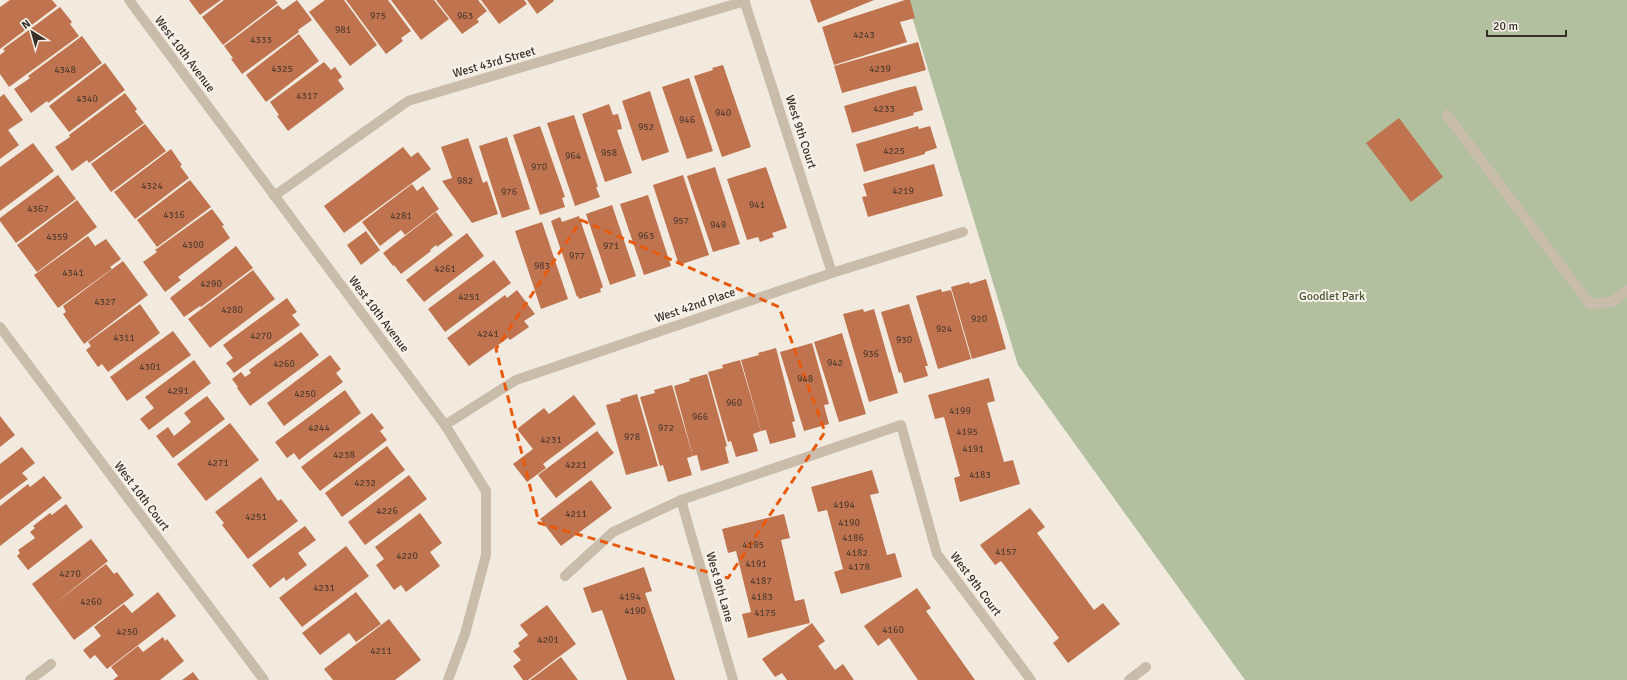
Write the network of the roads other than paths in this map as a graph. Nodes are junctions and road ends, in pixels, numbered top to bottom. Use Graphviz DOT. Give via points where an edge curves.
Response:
graph roads {
  1 [pos="129,0"];
  2 [pos="745,1"];
  3 [pos="1448,115"];
  4 [pos="274,196"];
  5 [pos="963,232"];
  6 [pos="832,273"];
  7 [pos="1627,290"];
  8 [pos="0,327"];
  9 [pos="445,425"];
  10 [pos="682,500"];
  11 [pos="565,576"];
  12 [pos="51,664"];
  13 [pos="1146,667"];
  14 [pos="30,680"];
  15 [pos="264,680"];
  16 [pos="448,680"];
  17 [pos="733,680"];
  18 [pos="1031,680"];
  19 [pos="1129,680"];
  1 -- 4 [label="street, West 10th Avenue"];
  2 -- 4 [label="street, West 43rd Street" via="408,101"];
  2 -- 6 [label="street, West 9th Court"];
  3 -- 7 [label="street" via="1590,304 1612,302"];
  4 -- 9 [label="street, West 10th Avenue"];
  5 -- 6 [label="street, West 42nd Place"];
  6 -- 9 [label="street, West 42nd Place" via="516,380"];
  8 -- 15 [label="street, West 10th Court"];
  9 -- 16 [label="street, West 10th Avenue" via="486,491 486,555 465,634"];
  10 -- 11 [label="street" via="613,532"];
  10 -- 17 [label="street, West 9th Lane"];
  10 -- 18 [label="street, West 9th Court" via="901,425 937,554"];
  12 -- 14 [label="street"];
  13 -- 19 [label="street"];
}
